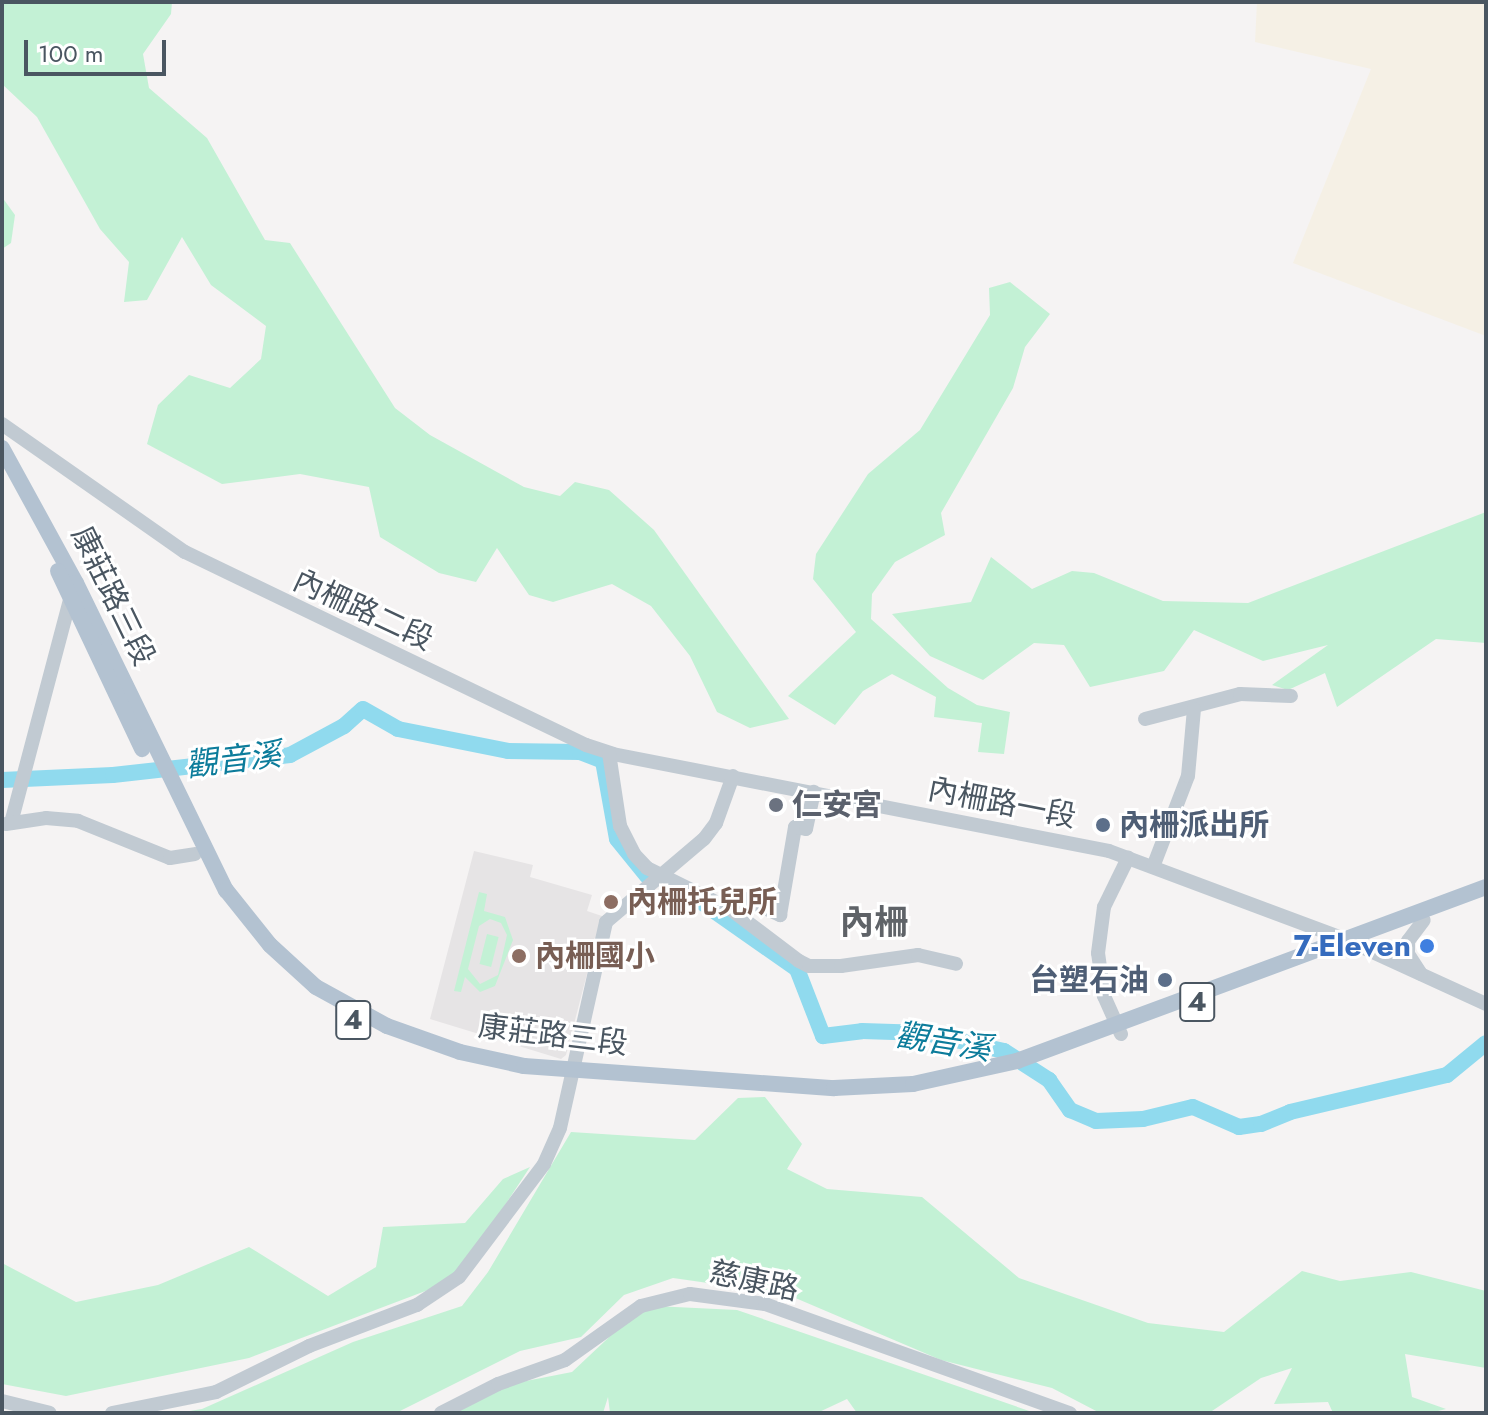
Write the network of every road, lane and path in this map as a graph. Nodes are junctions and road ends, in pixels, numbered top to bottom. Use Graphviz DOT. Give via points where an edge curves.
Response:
graph roads {
  1 [pos="2,424"];
  2 [pos="2,448"];
  3 [pos="2,463"];
  4 [pos="70,600"];
  5 [pos="1291,696"];
  6 [pos="1194,709"];
  7 [pos="1145,719"];
  8 [pos="609,753"];
  9 [pos="733,776"];
  10 [pos="814,792"];
  11 [pos="7,824"];
  12 [pos="195,854"];
  13 [pos="1128,858"];
  14 [pos="1153,867"];
  15 [pos="661,875"];
  16 [pos="1486,887"];
  17 [pos="1486,897"];
  18 [pos="730,909"];
  19 [pos="1424,920"];
  20 [pos="1348,942"];
  21 [pos="956,964"];
  22 [pos="1421,975"];
  23 [pos="1486,1004"];
  24 [pos="1119,1030"];
  25 [pos="572,1075"];
  26 [pos="2,1401"];
  27 [pos="50,1413"];
  28 [pos="112,1413"];
  29 [pos="441,1413"];
  30 [pos="1070,1413"];
  1 -- 8 [label="street, 內柵路二段" via="185,552"];
  2 -- 25 [label="main road, 康莊路三段 / 4" via="76,583 204,851 226,890 270,945 316,987 416,1039 492,1061"];
  3 -- 4 [label="main road, 康莊路三段 / 4"];
  4 -- 11 [label="street"];
  4 -- 12 [label="main road, 康莊路三段 / 4"];
  5 -- 6 [label="street" via="1240,694"];
  6 -- 7 [label="street"];
  6 -- 14 [label="street" via="1188,776"];
  8 -- 9 [label="street, 內柵路二段"];
  8 -- 15 [label="street" via="620,826 634,854"];
  9 -- 10 [label="street, 內柵路一段"];
  9 -- 15 [label="street" via="716,823"];
  10 -- 13 [label="street, 內柵路一段"];
  10 -- 18 [label="street" via="806,829 795,827 780,915 742,898"];
  11 -- 12 [label="street" via="46,818 78,821 170,858"];
  12 -- 25 [label="main road, 康莊路三段 / 4" via="265,955 341,1014 409,1047 459,1063"];
  13 -- 14 [label="street, 內柵路一段"];
  13 -- 24 [label="street" via="1104,907 1098,953 1104,996"];
  14 -- 20 [label="street, 內柵路一段"];
  15 -- 18 [label="street"];
  15 -- 25 [label="street" via="606,922"];
  16 -- 20 [label="main road, 4"];
  17 -- 19 [label="main road, 4"];
  18 -- 21 [label="street" via="809,966 918,955"];
  19 -- 20 [label="main road, 4"];
  19 -- 22 [label="street" via="1408,941 1408,954"];
  20 -- 22 [label="street"];
  20 -- 24 [label="main road, 康莊路三段 / 4"];
  22 -- 23 [label="street"];
  24 -- 25 [label="main road, 康莊路三段 / 4" via="1008,1068 876,1088"];
  25 -- 28 [label="street" via="560,1128 544,1164 475,1260 440,1291 216,1392"];
  26 -- 27 [label="street"];
  29 -- 30 [label="street, 慈康路" via="498,1384 565,1360 641,1306 690,1294 765,1304"];
}
